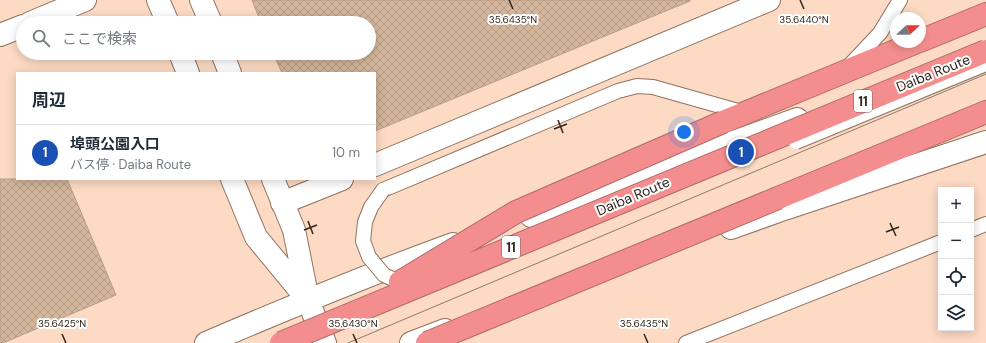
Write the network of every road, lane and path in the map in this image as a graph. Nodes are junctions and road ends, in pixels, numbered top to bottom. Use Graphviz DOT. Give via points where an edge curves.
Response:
graph roads {
  1 [pos="85,0"];
  2 [pos="158,0"];
  3 [pos="201,0"];
  4 [pos="769,0"];
  5 [pos="900,0"];
  6 [pos="986,14"];
  7 [pos="47,16"];
  8 [pos="165,16"];
  9 [pos="208,16"];
  10 [pos="16,29"];
  11 [pos="0,35"];
  12 [pos="926,39"];
  13 [pos="902,48"];
  14 [pos="986,51"];
  15 [pos="183,60"];
  16 [pos="225,60"];
  17 [pos="986,64"];
  18 [pos="986,69"];
  19 [pos="188,72"];
  20 [pos="230,72"];
  21 [pos="844,72"];
  22 [pos="986,112"];
  23 [pos="745,113"];
  24 [pos="986,142"];
  25 [pos="376,165"];
  26 [pos="232,180"];
  27 [pos="273,180"];
  28 [pos="340,180"];
  29 [pos="282,203"];
  30 [pos="986,224"];
  31 [pos="974,229"];
  32 [pos="938,243"];
  33 [pos="308,300"];
  34 [pos="337,320"];
  35 [pos="206,343"];
  36 [pos="281,343"];
  37 [pos="325,343"];
  38 [pos="411,343"];
  39 [pos="427,343"];
  40 [pos="686,343"];
  1 -- 7 [label="street"];
  2 -- 8 [label="street"];
  3 -- 9 [label="street"];
  4 -- 25 [label="street"];
  5 -- 21 [label="lane" via="880,33"];
  6 -- 12 [label="highway"];
  10 -- 11 [label="street"];
  13 -- 21 [label="highway"];
  14 -- 34 [label="highway, Daiba Route / 11, bridge"];
  15 -- 19 [label="street"];
  16 -- 20 [label="street"];
  17 -- 23 [label="lane, bridge" via="430,291 406,285 384,275 369,257 363,241 370,207 383,190 618,91 637,86 653,87"];
  18 -- 33 [label="street" via="836,104 391,266"];
  21 -- 23 [label="highway"];
  22 -- 39 [label="highway, bridge"];
  23 -- 34 [label="highway, bridge" via="516,212"];
  24 -- 38 [label="street" via="784,209"];
  26 -- 33 [label="street" via="256,237"];
  27 -- 29 [label="street"];
  28 -- 29 [label="street"];
  29 -- 33 [label="street" via="294,230"];
  30 -- 31 [label="lane"];
  32 -- 40 [label="lane"];
  33 -- 35 [label="street"];
  33 -- 37 [label="street"];
  34 -- 36 [label="highway, Daiba Route / 11, bridge"];
}
